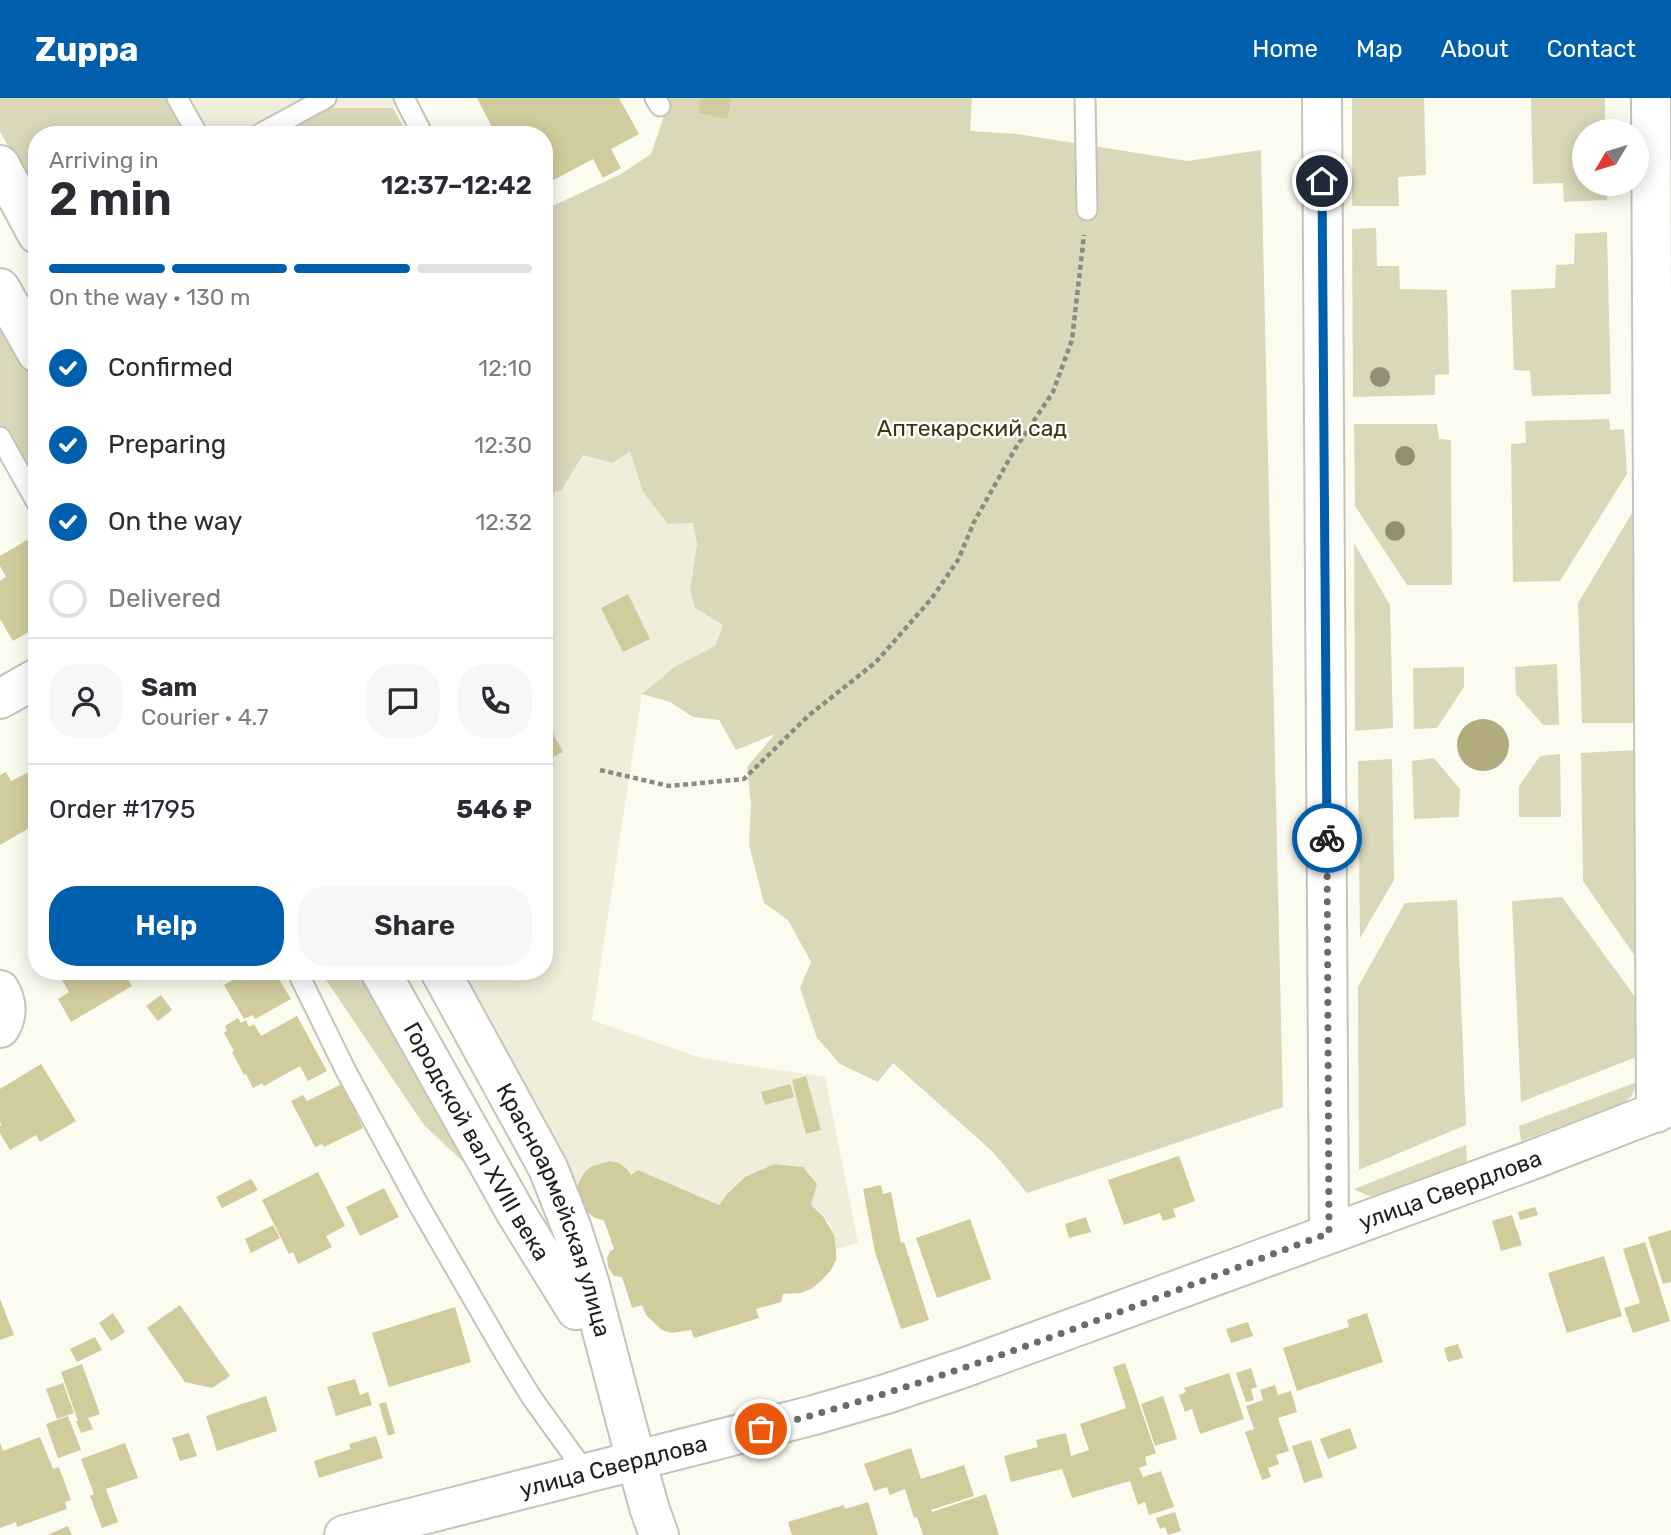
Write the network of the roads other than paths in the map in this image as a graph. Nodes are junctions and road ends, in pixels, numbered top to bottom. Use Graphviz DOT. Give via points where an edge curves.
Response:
graph roads {
  1 [pos="177,98"];
  2 [pos="327,98"];
  3 [pos="404,98"];
  4 [pos="1085,98"];
  5 [pos="1322,98"];
  6 [pos="1651,98"];
  7 [pos="193,126"];
  8 [pos="275,126"];
  9 [pos="418,126"];
  10 [pos="0,165"];
  11 [pos="1087,210"];
  12 [pos="28,217"];
  13 [pos="0,288"];
  14 [pos="28,337"];
  15 [pos="0,437"];
  16 [pos="28,487"];
  17 [pos="28,683"];
  18 [pos="0,699"];
  19 [pos="301,980"];
  20 [pos="385,980"];
  21 [pos="445,980"];
  22 [pos="0,990"];
  23 [pos="0,1028"];
  24 [pos="1663,1110"];
  25 [pos="1329,1233"];
  26 [pos="576,1310"];
  27 [pos="636,1460"];
  28 [pos="586,1473"];
  29 [pos="344,1535"];
  30 [pos="659,1535"];
  1 -- 7 [label="lane"];
  2 -- 8 [label="lane"];
  3 -- 9 [label="lane"];
  4 -- 11 [label="lane"];
  5 -- 25 [label="street"];
  6 -- 24 [label="street"];
  10 -- 12 [label="street"];
  13 -- 14 [label="street"];
  15 -- 16 [label="lane"];
  17 -- 18 [label="street"];
  19 -- 28 [label="lane" via="346,1072 498,1343"];
  20 -- 26 [label="street, Городской вал XVIII века"];
  21 -- 27 [label="street, Красноармейская улица" via="548,1168 563,1205 590,1285"];
  22 -- 23 [label="street" via="6,1010"];
  24 -- 25 [label="street, улица Свердлова"];
  25 -- 27 [label="street, улица Свердлова" via="898,1390"];
  27 -- 28 [label="street, улица Свердлова"];
  27 -- 30 [label="street, Красноармейская улица"];
  28 -- 29 [label="street, улица Свердлова"];
}
